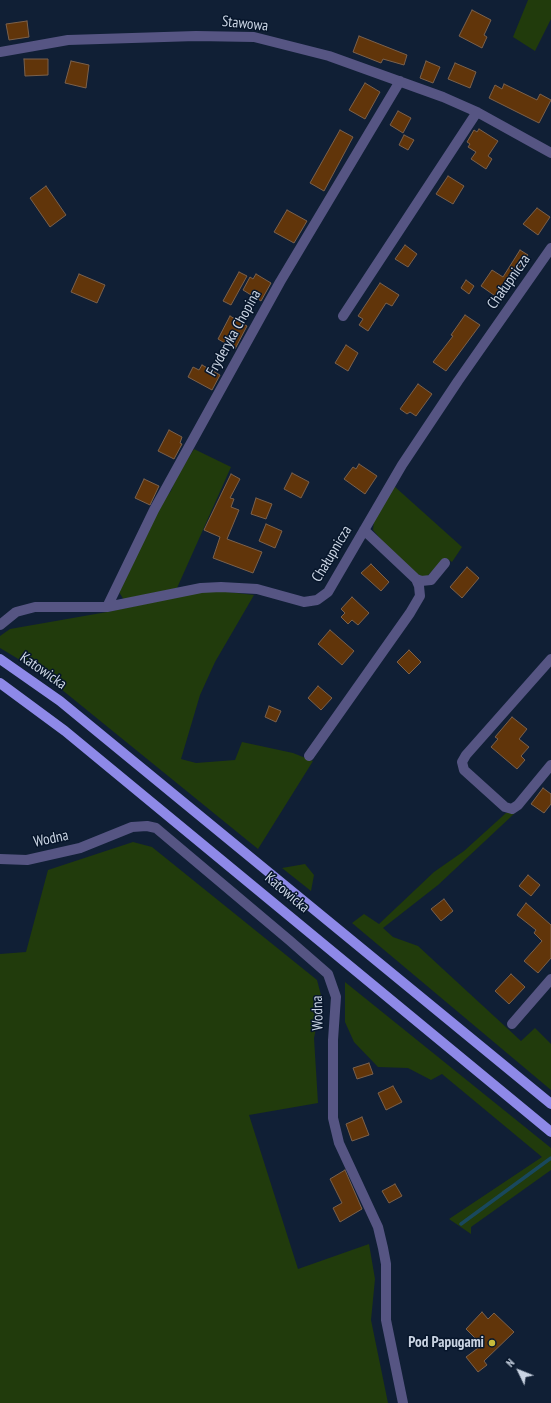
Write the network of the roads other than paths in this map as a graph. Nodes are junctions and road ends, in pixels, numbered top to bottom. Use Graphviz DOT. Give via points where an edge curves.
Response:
graph roads {
  1 [pos="0,52"];
  2 [pos="400,81"];
  3 [pos="477,112"];
  4 [pos="551,153"];
  5 [pos="551,248"];
  6 [pos="343,316"];
  7 [pos="364,530"];
  8 [pos="445,563"];
  9 [pos="416,579"];
  10 [pos="431,580"];
  11 [pos="420,596"];
  12 [pos="108,607"];
  13 [pos="0,626"];
  14 [pos="551,658"];
  15 [pos="0,659"];
  16 [pos="0,683"];
  17 [pos="309,756"];
  18 [pos="551,765"];
  19 [pos="0,859"];
  20 [pos="551,979"];
  21 [pos="512,1024"];
  22 [pos="551,1104"];
  23 [pos="551,1132"];
  24 [pos="403,1403"];
  1 -- 2 [label="street, Stawowa" via="68,40 254,37 329,56"];
  2 -- 3 [label="street, Stawowa"];
  2 -- 12 [label="street, Fryderyka Chopina" via="276,289 154,510"];
  3 -- 4 [label="street, Stawowa"];
  3 -- 6 [label="street"];
  5 -- 7 [label="street, Chałupnicza" via="458,380 402,465"];
  7 -- 9 [label="street"];
  7 -- 12 [label="street, Chałupnicza" via="328,592 317,600 304,602 257,590 221,587 201,588"];
  8 -- 10 [label="street"];
  9 -- 10 [label="street"];
  9 -- 11 [label="street"];
  10 -- 11 [label="street"];
  11 -- 17 [label="street"];
  12 -- 13 [label="street, Chałupnicza" via="34,607 16,612"];
  14 -- 18 [label="street" via="462,762 464,770 505,807 512,809"];
  15 -- 22 [label="main road, Katowicka" via="60,701"];
  16 -- 23 [label="main road, Katowicka" via="65,731"];
  19 -- 24 [label="street, Wodna" via="27,860 80,848 132,827 156,828 328,974 336,997 333,1118 339,1143 378,1227 386,1264 386,1320"];
  20 -- 21 [label="street"];
}
